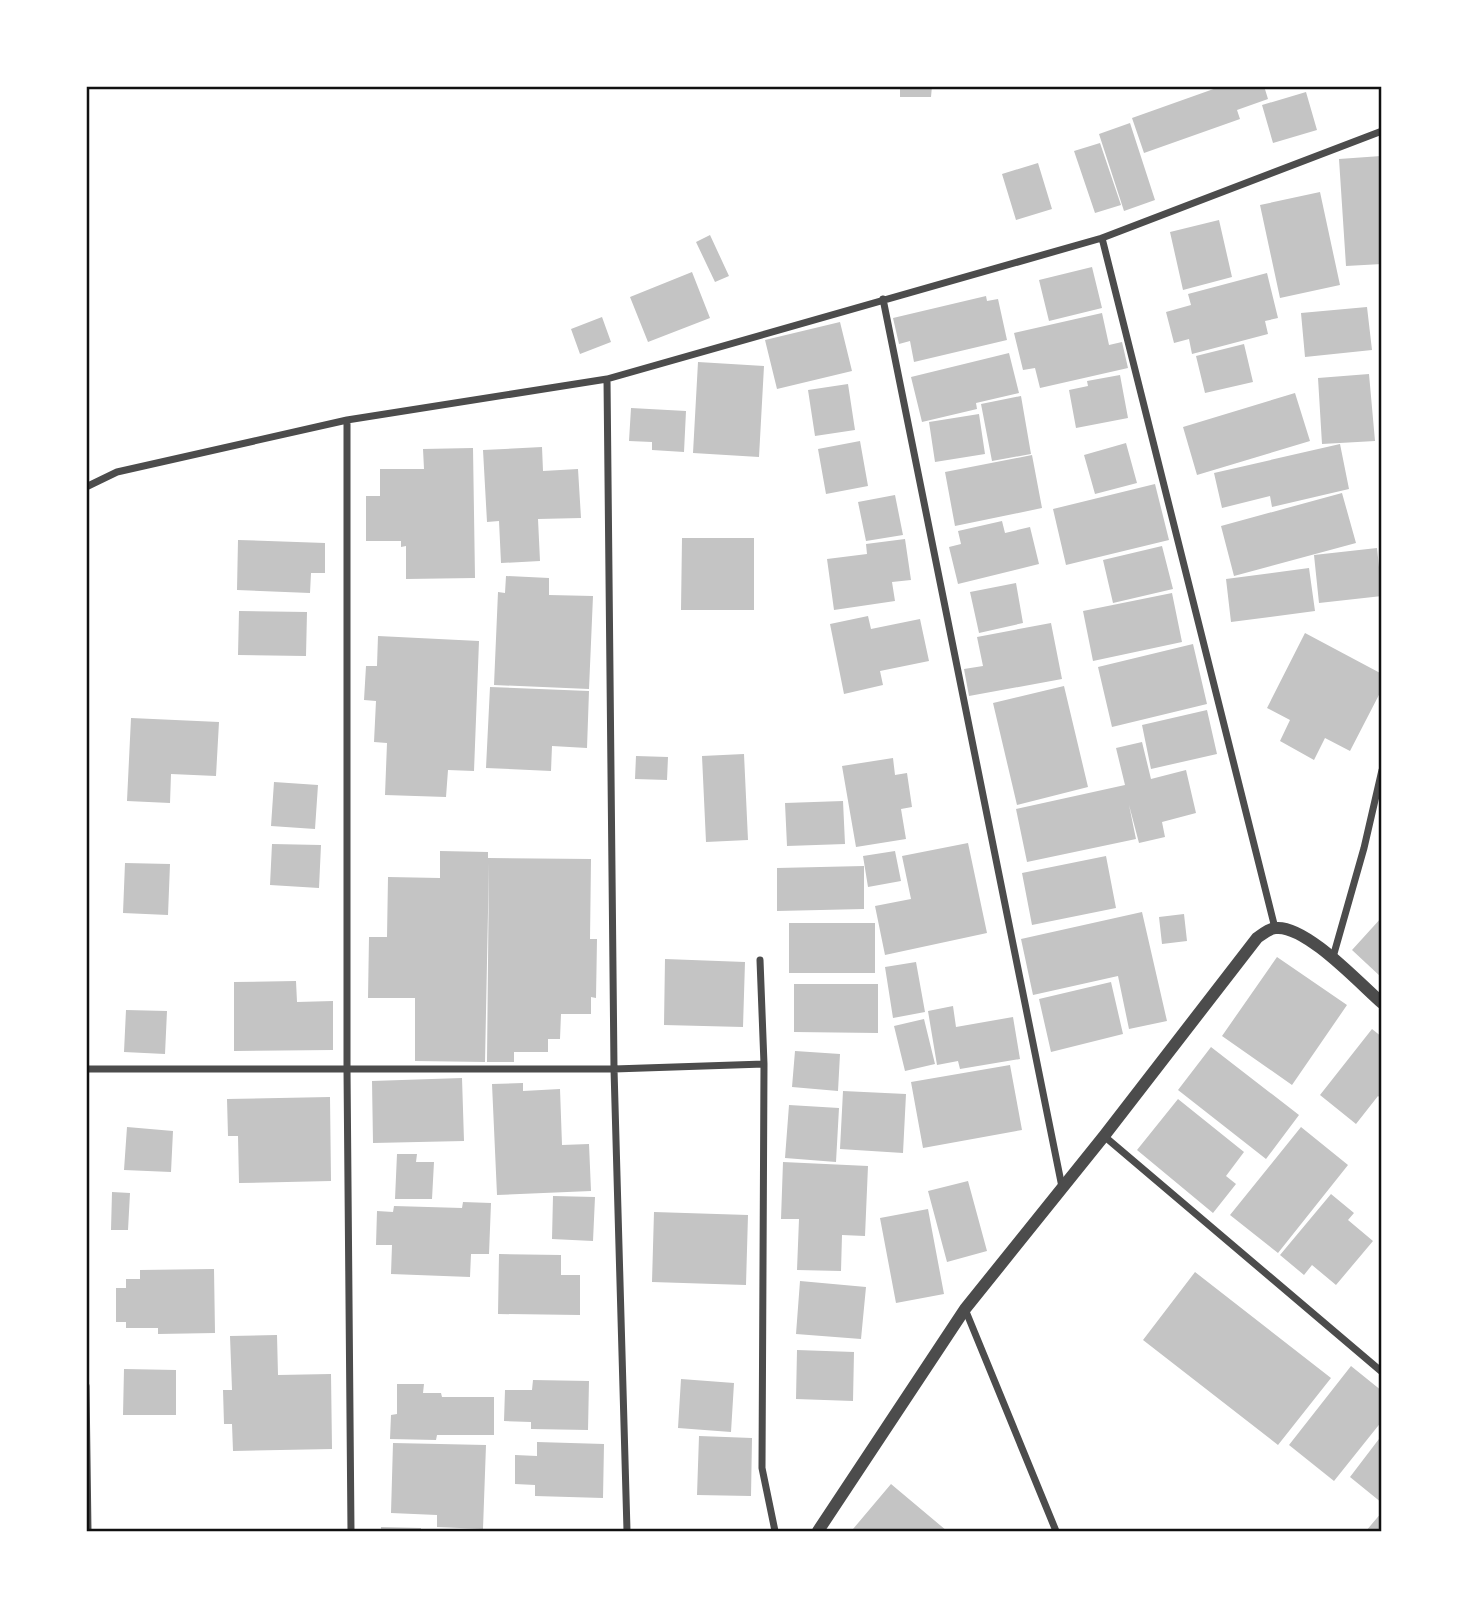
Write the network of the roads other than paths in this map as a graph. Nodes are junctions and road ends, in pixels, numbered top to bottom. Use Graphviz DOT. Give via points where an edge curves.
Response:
graph roads {
  1 [pos="1382,131"];
  2 [pos="1102,238"];
  3 [pos="883,299"];
  4 [pos="607,379"];
  5 [pos="347,420"];
  6 [pos="86,487"];
  7 [pos="1382,770"];
  8 [pos="1275,928"];
  9 [pos="1333,957"];
  10 [pos="760,960"];
  11 [pos="1382,1003"];
  12 [pos="764,1065"];
  13 [pos="86,1069"];
  14 [pos="347,1069"];
  15 [pos="614,1069"];
  16 [pos="1104,1136"];
  17 [pos="1062,1187"];
  18 [pos="965,1309"];
  19 [pos="1382,1372"];
  20 [pos="86,1386"];
  21 [pos="88,1531"];
  22 [pos="351,1531"];
  23 [pos="628,1531"];
  24 [pos="775,1531"];
  25 [pos="818,1531"];
  26 [pos="1056,1531"];
  1 -- 2 [label="street"];
  2 -- 3 [label="street"];
  2 -- 8 [label="street"];
  3 -- 4 [label="street"];
  3 -- 17 [label="street"];
  4 -- 5 [label="street"];
  4 -- 15 [label="street"];
  5 -- 6 [label="street" via="117,472"];
  5 -- 14 [label="street"];
  7 -- 9 [label="street"];
  8 -- 9 [label="street" via="1292,929"];
  8 -- 16 [label="street" via="1247,948"];
  9 -- 11 [label="street"];
  10 -- 12 [label="street"];
  12 -- 15 [label="street"];
  12 -- 24 [label="street" via="762,1468"];
  13 -- 14 [label="street"];
  14 -- 15 [label="street"];
  14 -- 22 [label="street"];
  15 -- 23 [label="street"];
  16 -- 17 [label="street"];
  16 -- 19 [label="street"];
  17 -- 18 [label="street"];
  18 -- 25 [label="street"];
  18 -- 26 [label="street"];
  20 -- 21 [label="street"];
}
